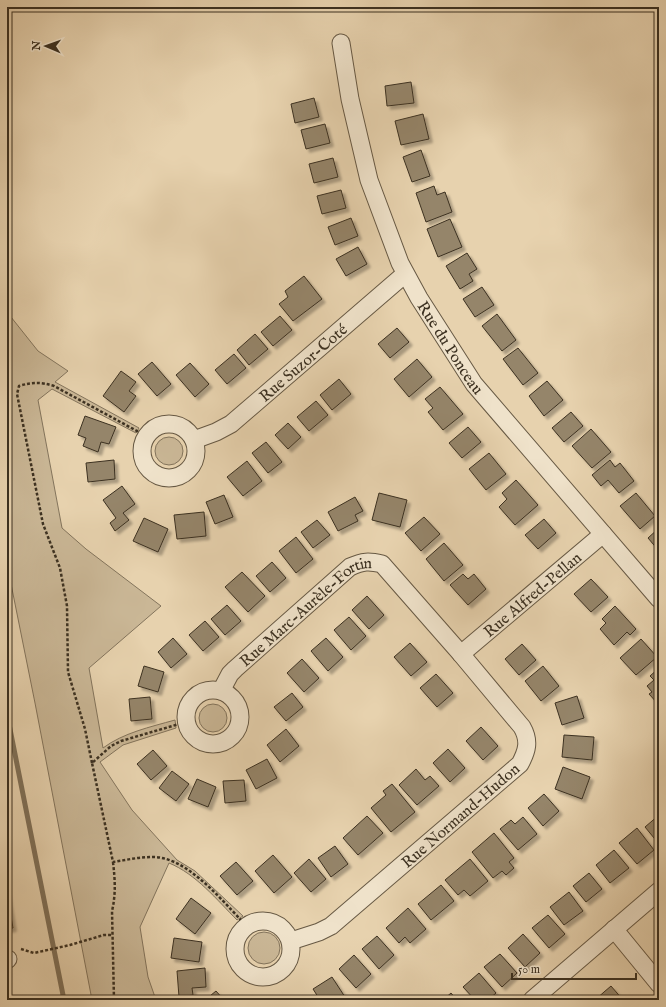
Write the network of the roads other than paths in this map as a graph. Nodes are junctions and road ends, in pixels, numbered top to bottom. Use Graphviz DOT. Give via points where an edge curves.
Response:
graph roads {
  1 [pos="341,43"];
  2 [pos="405,274"];
  3 [pos="194,440"];
  4 [pos="603,534"];
  5 [pos="659,599"];
  6 [pos="462,654"];
  7 [pos="221,691"];
  8 [pos="659,891"];
  9 [pos="614,929"];
  10 [pos="291,941"];
  11 [pos="659,984"];
  12 [pos="532,1000"];
  1 -- 2 [label="street, Rue du Ponceau" via="350,99 369,180"];
  2 -- 3 [label="street, Rue Suzor-Coté" via="231,424"];
  2 -- 4 [label="street, Rue du Ponceau" via="474,384"];
  3 -- 3 [label="street" via="181,427 163,424 145,438 143,460 147,468 158,476 179,477 192,466 196,448"];
  4 -- 5 [label="street, Rue du Ponceau"];
  4 -- 6 [label="street, Rue Alfred-Pellan"];
  6 -- 7 [label="street, Rue Marc-Aurèle-Fortin" via="382,564 361,562 350,567 235,669"];
  6 -- 10 [label="street, Rue Normand-Hudon" via="527,735 526,750 520,764 331,926"];
  7 -- 7 [label="street" via="212,690 195,696 186,712 186,722 192,734 202,743 211,745 228,741 239,727 240,709 229,695"];
  8 -- 9 [label="street"];
  9 -- 11 [label="street"];
  9 -- 12 [label="street"];
  10 -- 10 [label="street" via="290,959 282,970 269,976 252,975 238,962 235,953 235,944 245,927 262,920 272,921 280,926 287,932"];
}
